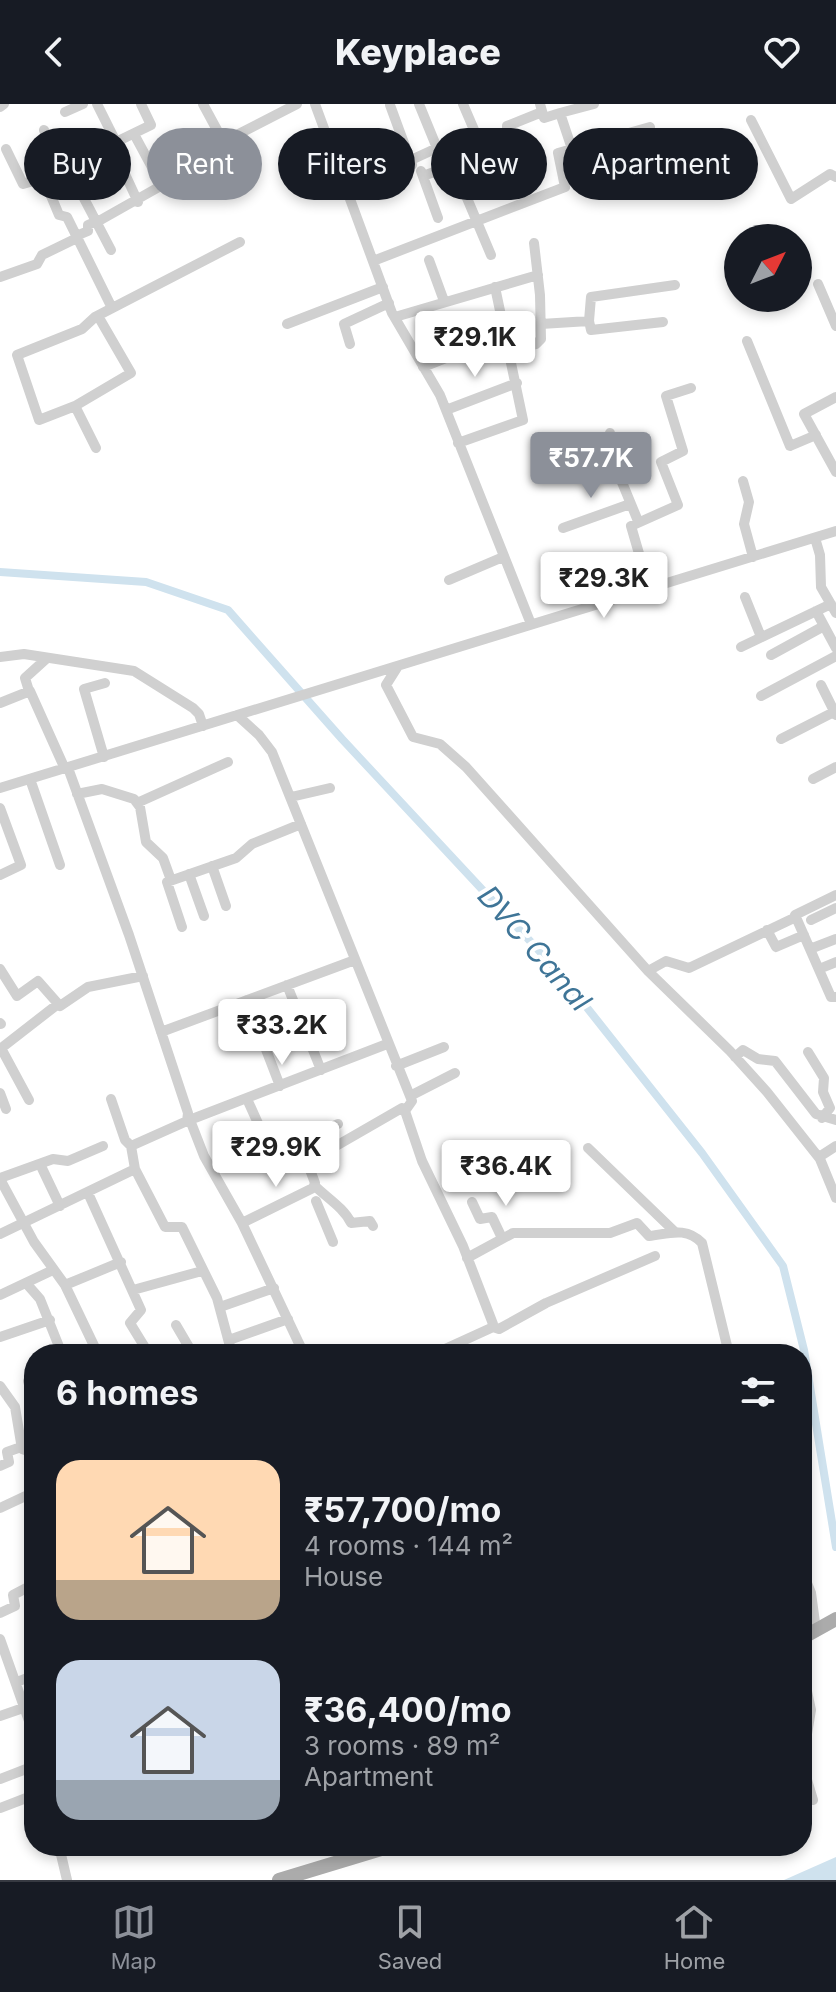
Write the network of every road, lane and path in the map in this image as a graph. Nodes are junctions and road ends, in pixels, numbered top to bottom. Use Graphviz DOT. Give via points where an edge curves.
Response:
graph roads {
  1 [pos="83,104"];
  2 [pos="97,104"];
  3 [pos="141,104"];
  4 [pos="220,104"];
  5 [pos="297,104"];
  6 [pos="315,104"];
  7 [pos="419,104"];
  8 [pos="463,104"];
  9 [pos="594,104"];
  10 [pos="390,105"];
  11 [pos="541,108"];
  12 [pos="206,109"];
  13 [pos="65,112"];
  14 [pos="560,113"];
  15 [pos="751,120"];
  16 [pos="650,127"];
  17 [pos="216,128"];
  18 [pos="250,128"];
  19 [pos="324,128"];
  20 [pos="399,128"];
  21 [pos="565,128"];
  22 [pos="646,128"];
  23 [pos="134,134"];
  24 [pos="6,149"];
  25 [pos="563,152"];
  26 [pos="147,158"];
  27 [pos="415,160"];
  28 [pos="415,163"];
  29 [pos="423,176"];
  30 [pos="563,177"];
  31 [pos="836,177"];
  32 [pos="24,184"];
  33 [pos="131,187"];
  34 [pos="563,188"];
  35 [pos="147,196"];
  36 [pos="53,200"];
  37 [pos="85,200"];
  38 [pos="350,200"];
  39 [pos="138,202"];
  40 [pos="438,218"];
  41 [pos="476,219"];
  42 [pos="97,221"];
  43 [pos="77,237"];
  44 [pos="240,242"];
  45 [pos="534,243"];
  46 [pos="111,250"];
  47 [pos="491,255"];
  48 [pos="429,260"];
  49 [pos="373,261"];
  50 [pos="538,275"];
  51 [pos="0,277"];
  52 [pos="818,284"];
  53 [pos="675,285"];
  54 [pos="383,287"];
  55 [pos="495,287"];
  56 [pos="353,297"];
  57 [pos="444,301"];
  58 [pos="389,303"];
  59 [pos="112,308"];
  60 [pos="98,316"];
  61 [pos="362,316"];
  62 [pos="395,317"];
  63 [pos="589,321"];
  64 [pos="663,322"];
  65 [pos="287,324"];
  66 [pos="541,324"];
  67 [pos="836,326"];
  68 [pos="506,334"];
  69 [pos="747,341"];
  70 [pos="350,344"];
  71 [pos="510,349"];
  72 [pos="423,367"];
  73 [pos="517,383"];
  74 [pos="691,388"];
  75 [pos="836,397"];
  76 [pos="75,406"];
  77 [pos="446,410"];
  78 [pos="610,433"];
  79 [pos="816,435"];
  80 [pos="458,443"];
  81 [pos="96,448"];
  82 [pos="836,472"];
  83 [pos="743,481"];
  84 [pos="630,504"];
  85 [pos="638,521"];
  86 [pos="563,528"];
  87 [pos="836,531"];
  88 [pos="815,538"];
  89 [pos="503,557"];
  90 [pos="753,557"];
  91 [pos="449,580"];
  92 [pos="649,588"];
  93 [pos="745,597"];
  94 [pos="834,609"];
  95 [pos="816,611"];
  96 [pos="531,624"];
  97 [pos="824,626"];
  98 [pos="761,637"];
  99 [pos="741,647"];
  100 [pos="836,648"];
  101 [pos="771,655"];
  102 [pos="836,656"];
  103 [pos="0,657"];
  104 [pos="46,659"];
  105 [pos="399,664"];
  106 [pos="105,683"];
  107 [pos="821,685"];
  108 [pos="29,691"];
  109 [pos="761,696"];
  110 [pos="0,703"];
  111 [pos="835,712"];
  112 [pos="241,714"];
  113 [pos="203,726"];
  114 [pos="781,739"];
  115 [pos="104,757"];
  116 [pos="228,762"];
  117 [pos="836,767"];
  118 [pos="66,768"];
  119 [pos="30,779"];
  120 [pos="813,779"];
  121 [pos="0,788"];
  122 [pos="330,788"];
  123 [pos="77,794"];
  124 [pos="291,797"];
  125 [pos="137,803"];
  126 [pos="0,808"];
  127 [pos="301,824"];
  128 [pos="5,839"];
  129 [pos="60,865"];
  130 [pos="212,866"];
  131 [pos="189,874"];
  132 [pos="0,875"];
  133 [pos="171,880"];
  134 [pos="836,895"];
  135 [pos="226,906"];
  136 [pos="836,908"];
  137 [pos="204,916"];
  138 [pos="796,917"];
  139 [pos="811,920"];
  140 [pos="182,927"];
  141 [pos="767,930"];
  142 [pos="804,935"];
  143 [pos="836,939"];
  144 [pos="810,949"];
  145 [pos="355,960"];
  146 [pos="836,962"];
  147 [pos="0,969"];
  148 [pos="819,969"];
  149 [pos="648,971"];
  150 [pos="143,976"];
  151 [pos="831,980"];
  152 [pos="287,985"];
  153 [pos="836,997"];
  154 [pos="247,1000"];
  155 [pos="58,1004"];
  156 [pos="161,1032"];
  157 [pos="387,1044"];
  158 [pos="444,1047"];
  159 [pos="0,1048"];
  160 [pos="808,1052"];
  161 [pos="735,1057"];
  162 [pos="396,1066"];
  163 [pos="321,1070"];
  164 [pos="455,1073"];
  165 [pos="280,1086"];
  166 [pos="0,1093"];
  167 [pos="410,1096"];
  168 [pos="111,1099"];
  169 [pos="247,1099"];
  170 [pos="29,1100"];
  171 [pos="6,1109"];
  172 [pos="406,1109"];
  173 [pos="822,1118"];
  174 [pos="189,1120"];
  175 [pos="836,1120"];
  176 [pos="338,1124"];
  177 [pos="103,1146"];
  178 [pos="131,1146"];
  179 [pos="336,1146"];
  180 [pos="836,1146"];
  181 [pos="588,1148"];
  182 [pos="303,1151"];
  183 [pos="819,1157"];
  184 [pos="40,1164"];
  185 [pos="135,1169"];
  186 [pos="0,1179"];
  187 [pos="315,1186"];
  188 [pos="88,1193"];
  189 [pos="836,1198"];
  190 [pos="316,1201"];
  191 [pos="472,1202"];
  192 [pos="60,1206"];
  193 [pos="24,1223"];
  194 [pos="242,1223"];
  195 [pos="373,1226"];
  196 [pos="674,1231"];
  197 [pos="0,1234"];
  198 [pos="502,1238"];
  199 [pos="333,1242"];
  200 [pos="655,1256"];
  201 [pos="467,1258"];
  202 [pos="121,1262"];
  203 [pos="53,1270"];
  204 [pos="202,1271"];
  205 [pos="26,1283"];
  206 [pos="65,1285"];
  207 [pos="274,1288"];
  208 [pos="133,1290"];
  209 [pos="0,1295"];
  210 [pos="220,1307"];
  211 [pos="288,1319"];
  212 [pos="50,1320"];
  213 [pos="176,1325"];
  214 [pos="493,1327"];
  215 [pos="0,1337"];
  216 [pos="58,1344"];
  217 [pos="93,1344"];
  218 [pos="143,1344"];
  219 [pos="187,1344"];
  220 [pos="227,1344"];
  221 [pos="238,1344"];
  222 [pos="299,1344"];
  223 [pos="456,1344"];
  224 [pos="727,1344"];
  225 [pos="0,1386"];
  226 [pos="24,1435"];
  227 [pos="24,1450"];
  228 [pos="0,1466"];
  229 [pos="24,1498"];
  230 [pos="0,1508"];
  231 [pos="24,1589"];
  232 [pos="812,1598"];
  233 [pos="0,1613"];
  234 [pos="836,1619"];
  235 [pos="818,1629"];
  236 [pos="812,1632"];
  237 [pos="0,1639"];
  238 [pos="24,1679"];
  239 [pos="17,1682"];
  240 [pos="24,1701"];
  241 [pos="24,1708"];
  242 [pos="0,1716"];
  243 [pos="24,1770"];
  244 [pos="0,1779"];
  245 [pos="812,1797"];
  246 [pos="24,1799"];
  247 [pos="813,1800"];
  248 [pos="0,1808"];
  249 [pos="61,1856"];
  250 [pos="358,1856"];
  251 [pos="67,1880"];
  252 [pos="279,1880"];
  1 -- 13 [label="street"];
  2 -- 23 [label="street" via="115,142"];
  3 -- 23 [label="street" via="151,124"];
  4 -- 12 [label="street"];
  5 -- 18 [label="street"];
  6 -- 19 [label="street"];
  7 -- 27 [label="street" via="437,148"];
  8 -- 11 [label="street" via="481,146 507,137 507,126"];
  9 -- 14 [label="street"];
  10 -- 20 [label="street"];
  11 -- 14 [label="street" via="545,118"];
  12 -- 17 [label="street"];
  14 -- 21 [label="street"];
  15 -- 31 [label="street" via="791,199 830,174"];
  16 -- 22 [label="street"];
  23 -- 26 [label="street"];
  24 -- 32 [label="street"];
  25 -- 30 [label="street" via="558,153"];
  28 -- 29 [label="street"];
  29 -- 40 [label="street"];
  29 -- 41 [label="street" via="453,165"];
  33 -- 39 [label="street"];
  34 -- 41 [label="street"];
  35 -- 39 [label="street"];
  36 -- 43 [label="street"];
  37 -- 42 [label="street"];
  38 -- 49 [label="street"];
  39 -- 42 [label="street"];
  41 -- 47 [label="street"];
  41 -- 49 [label="street"];
  42 -- 43 [label="street"];
  42 -- 46 [label="street"];
  43 -- 51 [label="street" via="41,256 37,264"];
  43 -- 59 [label="street"];
  44 -- 59 [label="street"];
  45 -- 50 [label="street"];
  48 -- 57 [label="street"];
  49 -- 54 [label="street"];
  50 -- 55 [label="street"];
  50 -- 66 [label="street"];
  52 -- 67 [label="street"];
  53 -- 63 [label="street" via="590,297"];
  54 -- 56 [label="street"];
  54 -- 58 [label="street"];
  55 -- 57 [label="street"];
  55 -- 68 [label="street"];
  56 -- 61 [label="street"];
  56 -- 65 [label="street"];
  57 -- 62 [label="street"];
  58 -- 61 [label="street"];
  58 -- 62 [label="street"];
  59 -- 60 [label="street"];
  60 -- 76 [label="street" via="131,373"];
  60 -- 76 [label="street" via="82,329 17,355 38,420"];
  61 -- 70 [label="street" via="343,325"];
  62 -- 72 [label="street"];
  63 -- 64 [label="street" via="591,330"];
  63 -- 66 [label="street"];
  66 -- 71 [label="street" via="540,342"];
  68 -- 71 [label="street"];
  68 -- 72 [label="street"];
  69 -- 79 [label="street" via="790,446"];
  71 -- 73 [label="street"];
  72 -- 77 [label="street"];
  73 -- 77 [label="street"];
  73 -- 80 [label="street" via="521,422"];
  74 -- 85 [label="street" via="666,396 683,451 661,462 678,505"];
  75 -- 79 [label="street" via="804,414"];
  76 -- 81 [label="street"];
  77 -- 80 [label="street"];
  78 -- 84 [label="street"];
  79 -- 82 [label="street"];
  80 -- 89 [label="street"];
  83 -- 90 [label="street" via="749,502 744,524"];
  84 -- 85 [label="street"];
  84 -- 86 [label="street"];
  85 -- 92 [label="street" via="631,526"];
  87 -- 88 [label="street"];
  88 -- 90 [label="street"];
  88 -- 94 [label="street" via="820,583"];
  89 -- 91 [label="street"];
  89 -- 96 [label="street"];
  90 -- 92 [label="street"];
  92 -- 96 [label="street"];
  93 -- 98 [label="street"];
  94 -- 95 [label="street"];
  95 -- 97 [label="street"];
  95 -- 98 [label="street"];
  96 -- 105 [label="street"];
  97 -- 100 [label="street"];
  97 -- 101 [label="street"];
  98 -- 99 [label="street"];
  102 -- 109 [label="street"];
  103 -- 104 [label="street" via="24,654"];
  104 -- 108 [label="street" via="25,678"];
  104 -- 113 [label="street" via="139,673 193,708"];
  105 -- 112 [label="street"];
  105 -- 149 [label="street" via="386,685 413,737 440,744 466,767"];
  106 -- 115 [label="street" via="84,689"];
  107 -- 111 [label="street"];
  108 -- 110 [label="street"];
  108 -- 118 [label="street"];
  111 -- 114 [label="street"];
  112 -- 113 [label="street"];
  112 -- 124 [label="street" via="266,742"];
  113 -- 115 [label="street"];
  115 -- 118 [label="street"];
  116 -- 125 [label="street"];
  117 -- 120 [label="street"];
  118 -- 119 [label="street"];
  118 -- 123 [label="street"];
  119 -- 121 [label="street"];
  119 -- 129 [label="street"];
  122 -- 124 [label="street"];
  123 -- 125 [label="street" via="102,789"];
  123 -- 150 [label="street"];
  124 -- 127 [label="street"];
  125 -- 133 [label="street" via="146,842 163,858"];
  126 -- 128 [label="street"];
  127 -- 130 [label="street"];
  127 -- 145 [label="street"];
  128 -- 132 [label="street" via="21,866"];
  130 -- 131 [label="street"];
  130 -- 135 [label="street"];
  131 -- 133 [label="street"];
  131 -- 137 [label="street"];
  133 -- 140 [label="street" via="166,883"];
  134 -- 138 [label="street"];
  136 -- 139 [label="street"];
  138 -- 141 [label="street"];
  138 -- 142 [label="street"];
  141 -- 142 [label="street" via="776,947"];
  141 -- 149 [label="street" via="687,968 666,961"];
  142 -- 144 [label="street"];
  143 -- 144 [label="street"];
  144 -- 148 [label="street"];
  145 -- 152 [label="street"];
  145 -- 157 [label="street"];
  146 -- 148 [label="street"];
  147 -- 155 [label="street" via="16,995 38,981"];
  148 -- 151 [label="street"];
  149 -- 161 [label="street"];
  150 -- 155 [label="street" via="88,987"];
  150 -- 156 [label="street"];
  151 -- 153 [label="street" via="831,997"];
  152 -- 154 [label="street"];
  152 -- 163 [label="street"];
  154 -- 156 [label="street"];
  154 -- 165 [label="street"];
  155 -- 159 [label="street"];
  156 -- 174 [label="street"];
  157 -- 162 [label="street"];
  157 -- 163 [label="street"];
  158 -- 162 [label="street"];
  159 -- 170 [label="street"];
  160 -- 173 [label="street" via="825,1080 823,1092 830,1108"];
  161 -- 173 [label="street" via="743,1050 774,1060"];
  161 -- 183 [label="street"];
  162 -- 167 [label="street"];
  163 -- 165 [label="street"];
  164 -- 167 [label="street"];
  165 -- 169 [label="street"];
  166 -- 171 [label="street"];
  167 -- 172 [label="street"];
  168 -- 178 [label="street"];
  169 -- 174 [label="street"];
  169 -- 182 [label="street" via="274,1161"];
  172 -- 179 [label="street"];
  172 -- 201 [label="street" via="422,1161"];
  173 -- 175 [label="street"];
  174 -- 178 [label="street"];
  174 -- 194 [label="street"];
  176 -- 182 [label="street" via="313,1135 315,1147"];
  177 -- 184 [label="street" via="68,1161"];
  178 -- 185 [label="street"];
  180 -- 183 [label="street"];
  181 -- 196 [label="street"];
  182 -- 187 [label="street"];
  183 -- 189 [label="street"];
  184 -- 186 [label="street"];
  184 -- 192 [label="street"];
  185 -- 188 [label="street"];
  185 -- 204 [label="street" via="165,1227 182,1227"];
  186 -- 193 [label="street"];
  187 -- 194 [label="street"];
  187 -- 195 [label="street" via="351,1223 370,1221"];
  188 -- 192 [label="street"];
  188 -- 202 [label="street"];
  190 -- 199 [label="street"];
  191 -- 198 [label="street" via="479,1218 491,1216"];
  192 -- 193 [label="street"];
  193 -- 197 [label="street"];
  193 -- 203 [label="street"];
  194 -- 207 [label="street"];
  196 -- 198 [label="street" via="649,1236 637,1223 610,1233 531,1232"];
  196 -- 224 [label="street" via="702,1243"];
  198 -- 201 [label="street"];
  200 -- 214 [label="street" via="499,1329"];
  201 -- 214 [label="street"];
  202 -- 206 [label="street"];
  202 -- 208 [label="street"];
  203 -- 205 [label="street"];
  203 -- 206 [label="street"];
  204 -- 208 [label="street"];
  204 -- 210 [label="street"];
  205 -- 209 [label="street"];
  205 -- 212 [label="street"];
  206 -- 217 [label="street"];
  207 -- 210 [label="street"];
  207 -- 211 [label="street"];
  208 -- 218 [label="street" via="141,1310 130,1323"];
  210 -- 220 [label="street"];
  211 -- 221 [label="street"];
  211 -- 222 [label="street"];
  212 -- 215 [label="street"];
  212 -- 216 [label="street"];
  213 -- 219 [label="street"];
  214 -- 223 [label="street"];
  225 -- 226 [label="street" via="15,1407"];
  227 -- 228 [label="street" via="7,1452 9,1462"];
  229 -- 230 [label="street"];
  231 -- 233 [label="street" via="13,1595 15,1606"];
  232 -- 235 [label="street"];
  234 -- 235 [label="main road"];
  235 -- 236 [label="main road"];
  237 -- 239 [label="street"];
  238 -- 239 [label="street"];
  239 -- 240 [label="street"];
  241 -- 242 [label="street"];
  243 -- 244 [label="street"];
  245 -- 247 [label="street"];
  246 -- 248 [label="street"];
  249 -- 251 [label="street"];
  250 -- 252 [label="main road"];
}
